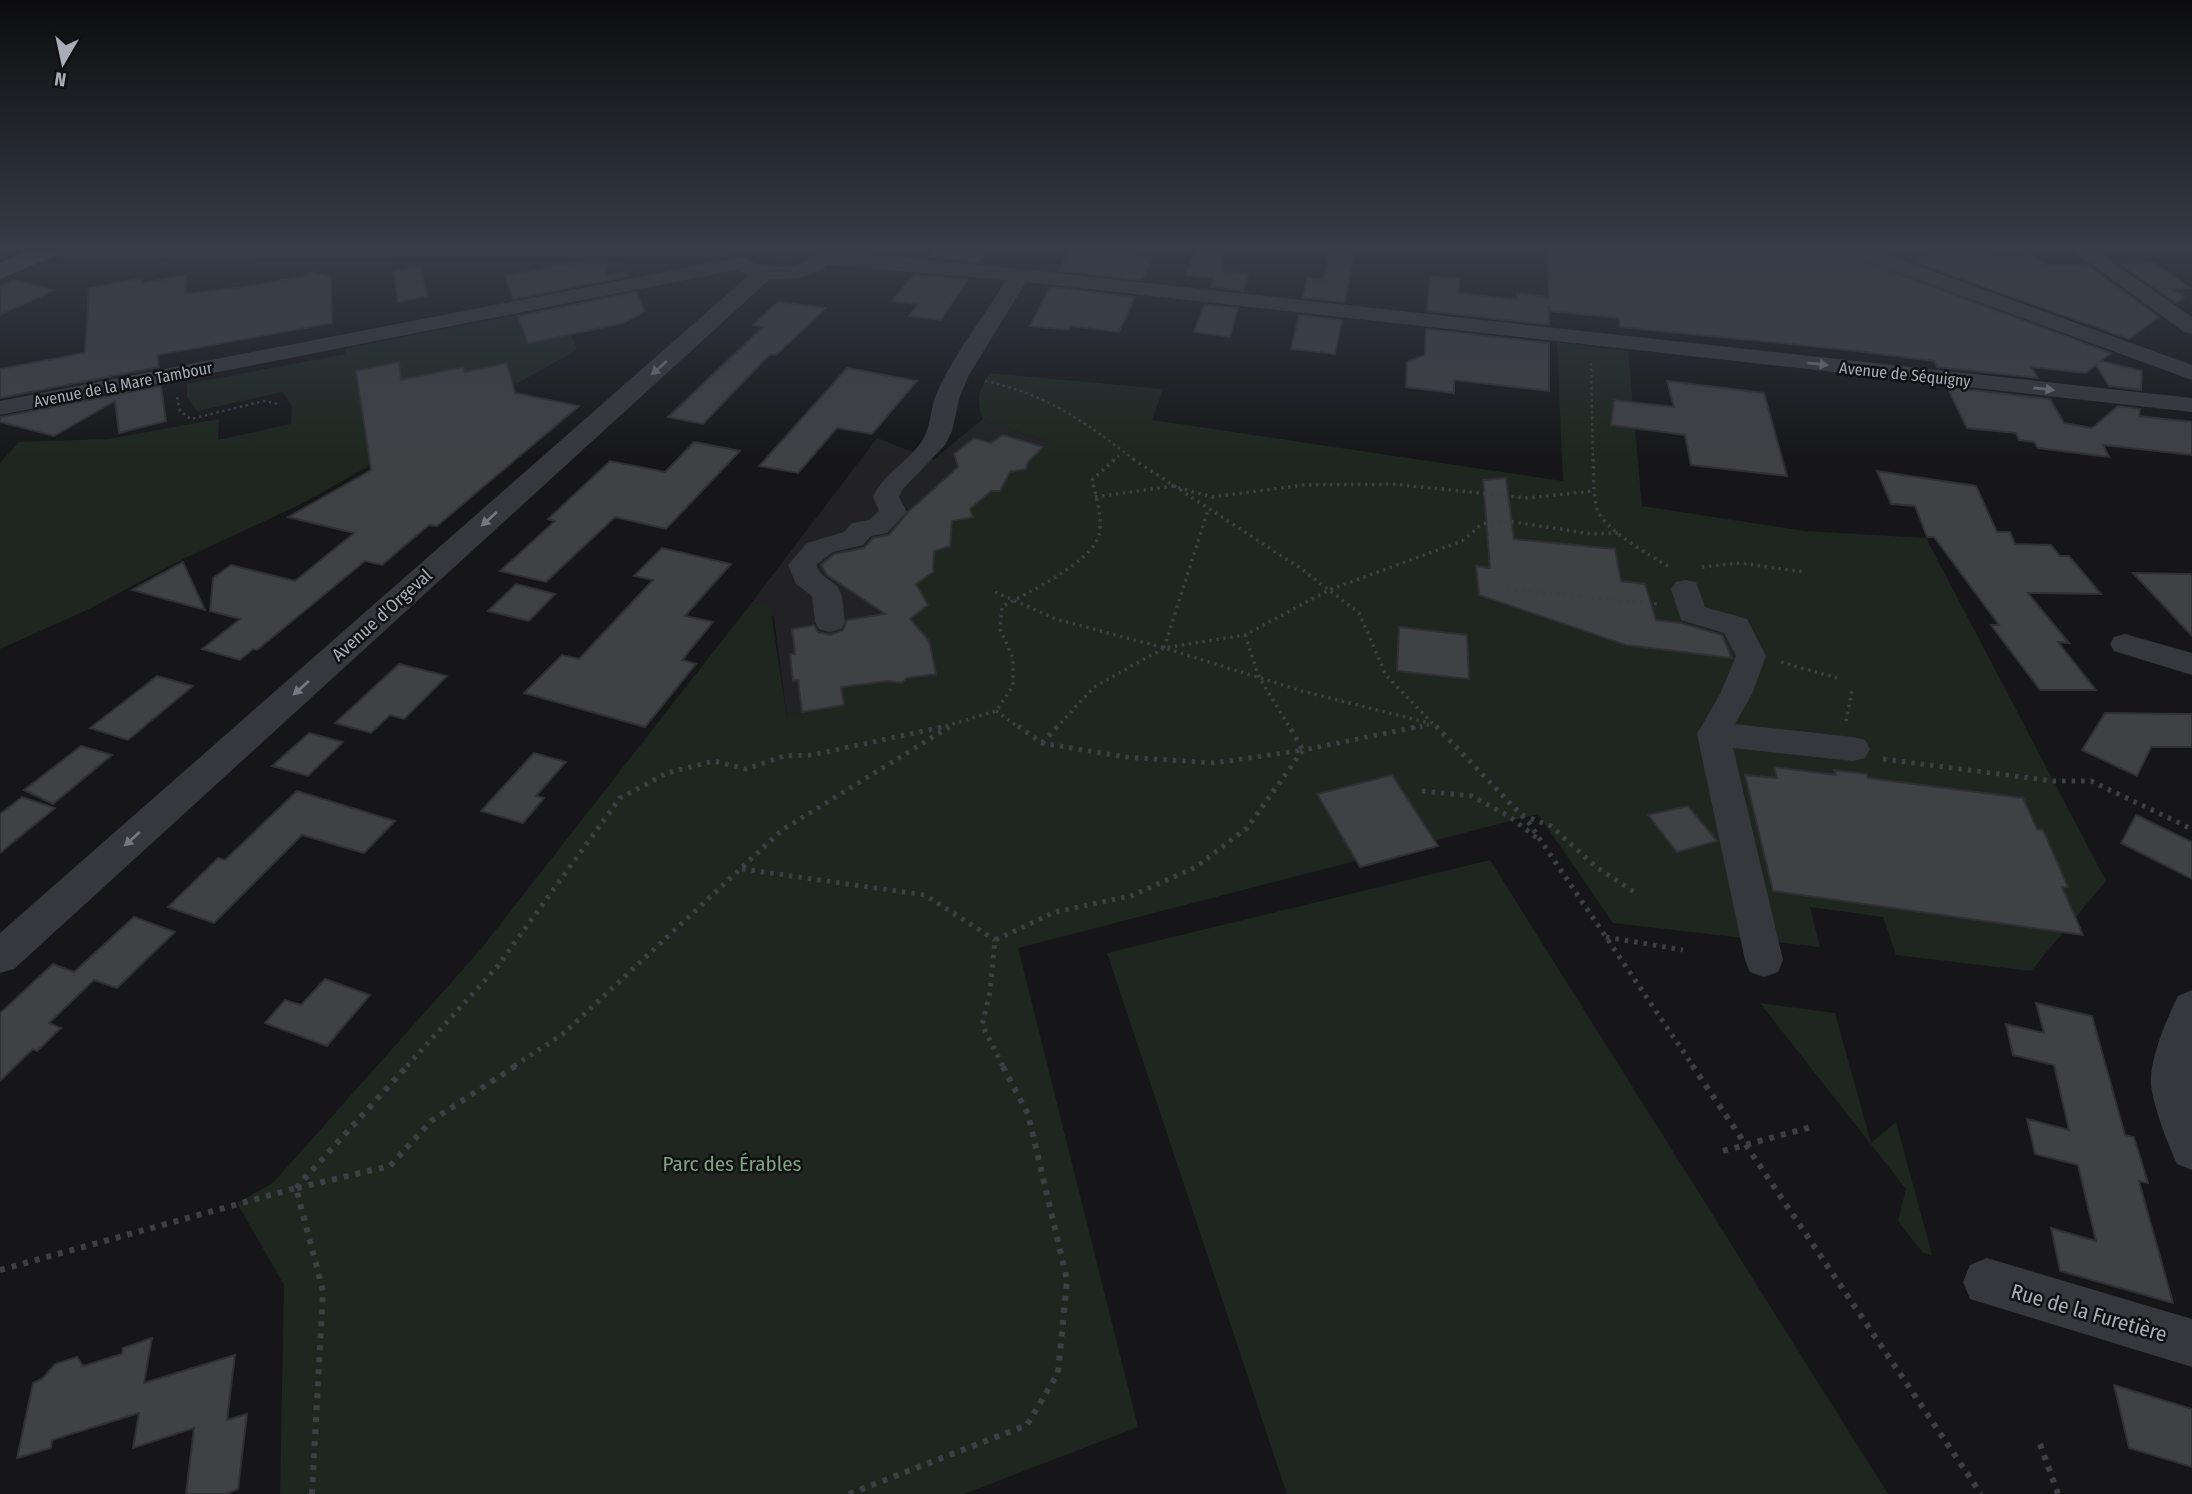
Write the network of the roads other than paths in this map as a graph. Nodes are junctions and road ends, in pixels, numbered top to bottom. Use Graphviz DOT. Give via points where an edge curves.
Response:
graph roads {
  1 [pos="453,319"];
  2 [pos="683,319"];
  3 [pos="993,319"];
  4 [pos="1415,319"];
  5 [pos="2042,319"];
  6 [pos="2192,373"];
  7 [pos="2192,405"];
  8 [pos="0,408"];
  9 [pos="1684,590"];
  10 [pos="830,622"];
  11 [pos="2125,644"];
  12 [pos="2192,664"];
  13 [pos="1713,734"];
  14 [pos="1853,749"];
  15 [pos="0,957"];
  16 [pos="1764,960"];
  17 [pos="2192,1008"];
  18 [pos="2192,1149"];
  19 [pos="1987,1282"];
  20 [pos="2192,1343"];
  1 -- 8 [label="street, Avenue de la Mare Tambour"];
  2 -- 15 [label="street, Avenue d'Orgeval, one-way"];
  3 -- 10 [label="street" via="951,387 937,436 889,487 886,497 893,512 853,539 814,549 802,565 806,578 827,592"];
  4 -- 7 [label="street, Avenue de Séquigny, one-way"];
  5 -- 6 [label="street"];
  9 -- 13 [label="street" via="1692,613 1736,626 1751,656"];
  11 -- 12 [label="street"];
  13 -- 14 [label="street"];
  13 -- 16 [label="street"];
  17 -- 18 [label="street" via="2177,1051 2172,1084"];
  19 -- 20 [label="street, Rue de la Furetière"];
}
